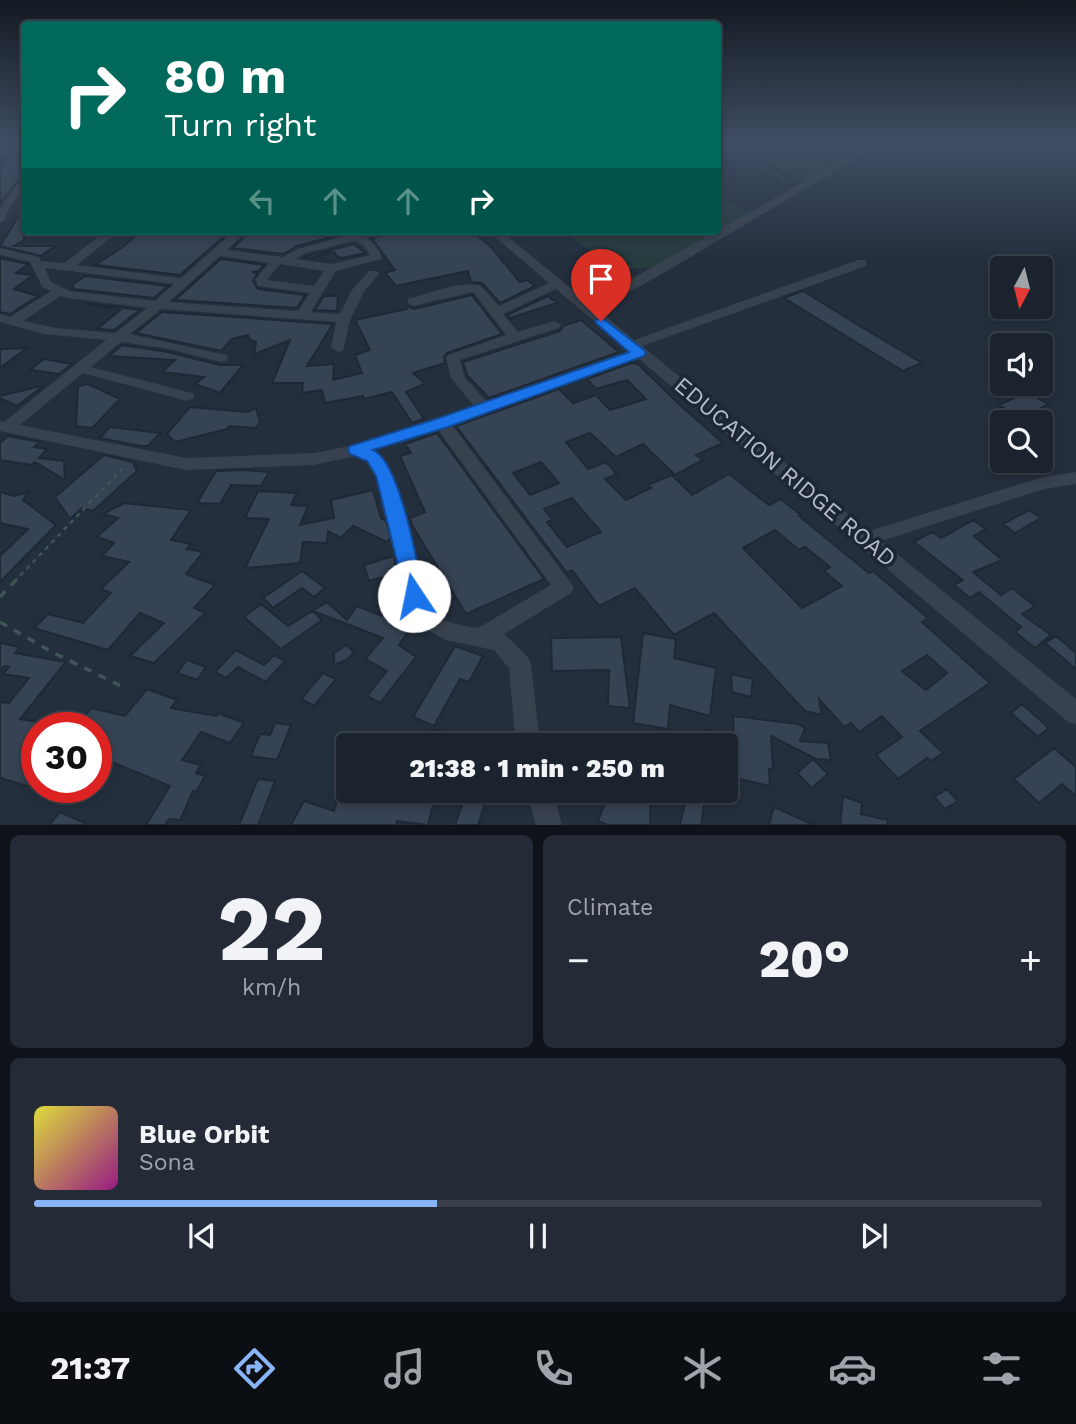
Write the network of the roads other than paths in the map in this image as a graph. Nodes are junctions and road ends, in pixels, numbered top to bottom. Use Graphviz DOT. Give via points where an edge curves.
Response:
graph roads {
  1 [pos="811,182"];
  2 [pos="21,185"];
  3 [pos="0,216"];
  4 [pos="721,234"];
  5 [pos="108,235"];
  6 [pos="237,235"];
  7 [pos="344,235"];
  8 [pos="349,235"];
  9 [pos="499,235"];
  10 [pos="718,235"];
  11 [pos="0,251"];
  12 [pos="218,252"];
  13 [pos="281,260"];
  14 [pos="862,263"];
  15 [pos="39,264"];
  16 [pos="67,267"];
  17 [pos="332,268"];
  18 [pos="373,274"];
  19 [pos="184,282"];
  20 [pos="558,284"];
  21 [pos="318,290"];
  22 [pos="59,292"];
  23 [pos="413,302"];
  24 [pos="158,305"];
  25 [pos="587,309"];
  26 [pos="496,311"];
  27 [pos="302,315"];
  28 [pos="6,320"];
  29 [pos="343,320"];
  30 [pos="554,325"];
  31 [pos="117,337"];
  32 [pos="514,337"];
  33 [pos="338,348"];
  34 [pos="635,349"];
  35 [pos="221,358"];
  36 [pos="79,369"];
  37 [pos="187,396"];
  38 [pos="484,408"];
  39 [pos="442,423"];
  40 [pos="5,426"];
  41 [pos="356,450"];
  42 [pos="1076,478"];
  43 [pos="864,539"];
  44 [pos="482,637"];
  45 [pos="1076,715"];
  46 [pos="527,733"];
  47 [pos="543,803"];
  48 [pos="549,825"];
  1 -- 4 [label="street"];
  2 -- 3 [label="street"];
  5 -- 16 [label="street"];
  6 -- 12 [label="street"];
  7 -- 13 [label="street"];
  8 -- 17 [label="street" via="367,243 377,257"];
  9 -- 20 [label="street, EDUCATION RIDGE ROAD"];
  10 -- 25 [label="street"];
  11 -- 15 [label="street"];
  12 -- 13 [label="street"];
  12 -- 19 [label="street"];
  13 -- 17 [label="street"];
  13 -- 21 [label="street" via="262,283"];
  14 -- 34 [label="street"];
  15 -- 16 [label="street"];
  15 -- 22 [label="street" via="46,284"];
  16 -- 19 [label="street"];
  17 -- 21 [label="street"];
  18 -- 29 [label="street" via="356,291"];
  19 -- 24 [label="street"];
  20 -- 25 [label="street, EDUCATION RIDGE ROAD"];
  20 -- 26 [label="street"];
  21 -- 27 [label="street"];
  22 -- 24 [label="street"];
  22 -- 28 [label="street"];
  23 -- 26 [label="street" via="477,288"];
  24 -- 27 [label="street"];
  24 -- 31 [label="street"];
  25 -- 34 [label="street, EDUCATION RIDGE ROAD"];
  26 -- 32 [label="street"];
  27 -- 29 [label="street"];
  28 -- 31 [label="street" via="39,330"];
  29 -- 33 [label="street"];
  30 -- 32 [label="street"];
  31 -- 35 [label="street"];
  31 -- 36 [label="street"];
  32 -- 38 [label="street" via="453,358 456,375"];
  34 -- 38 [label="street"];
  34 -- 43 [label="street, EDUCATION RIDGE ROAD"];
  36 -- 37 [label="street"];
  36 -- 40 [label="street"];
  38 -- 39 [label="street"];
  39 -- 41 [label="street"];
  39 -- 44 [label="street" via="564,587"];
  40 -- 41 [label="street" via="186,464 314,459"];
  41 -- 44 [label="street" via="373,457 385,476 423,618 446,631"];
  42 -- 43 [label="street" via="1044,483"];
  43 -- 45 [label="street, EDUCATION RIDGE ROAD"];
  44 -- 46 [label="street" via="500,642 520,664"];
  47 -- 48 [label="street"];
}
